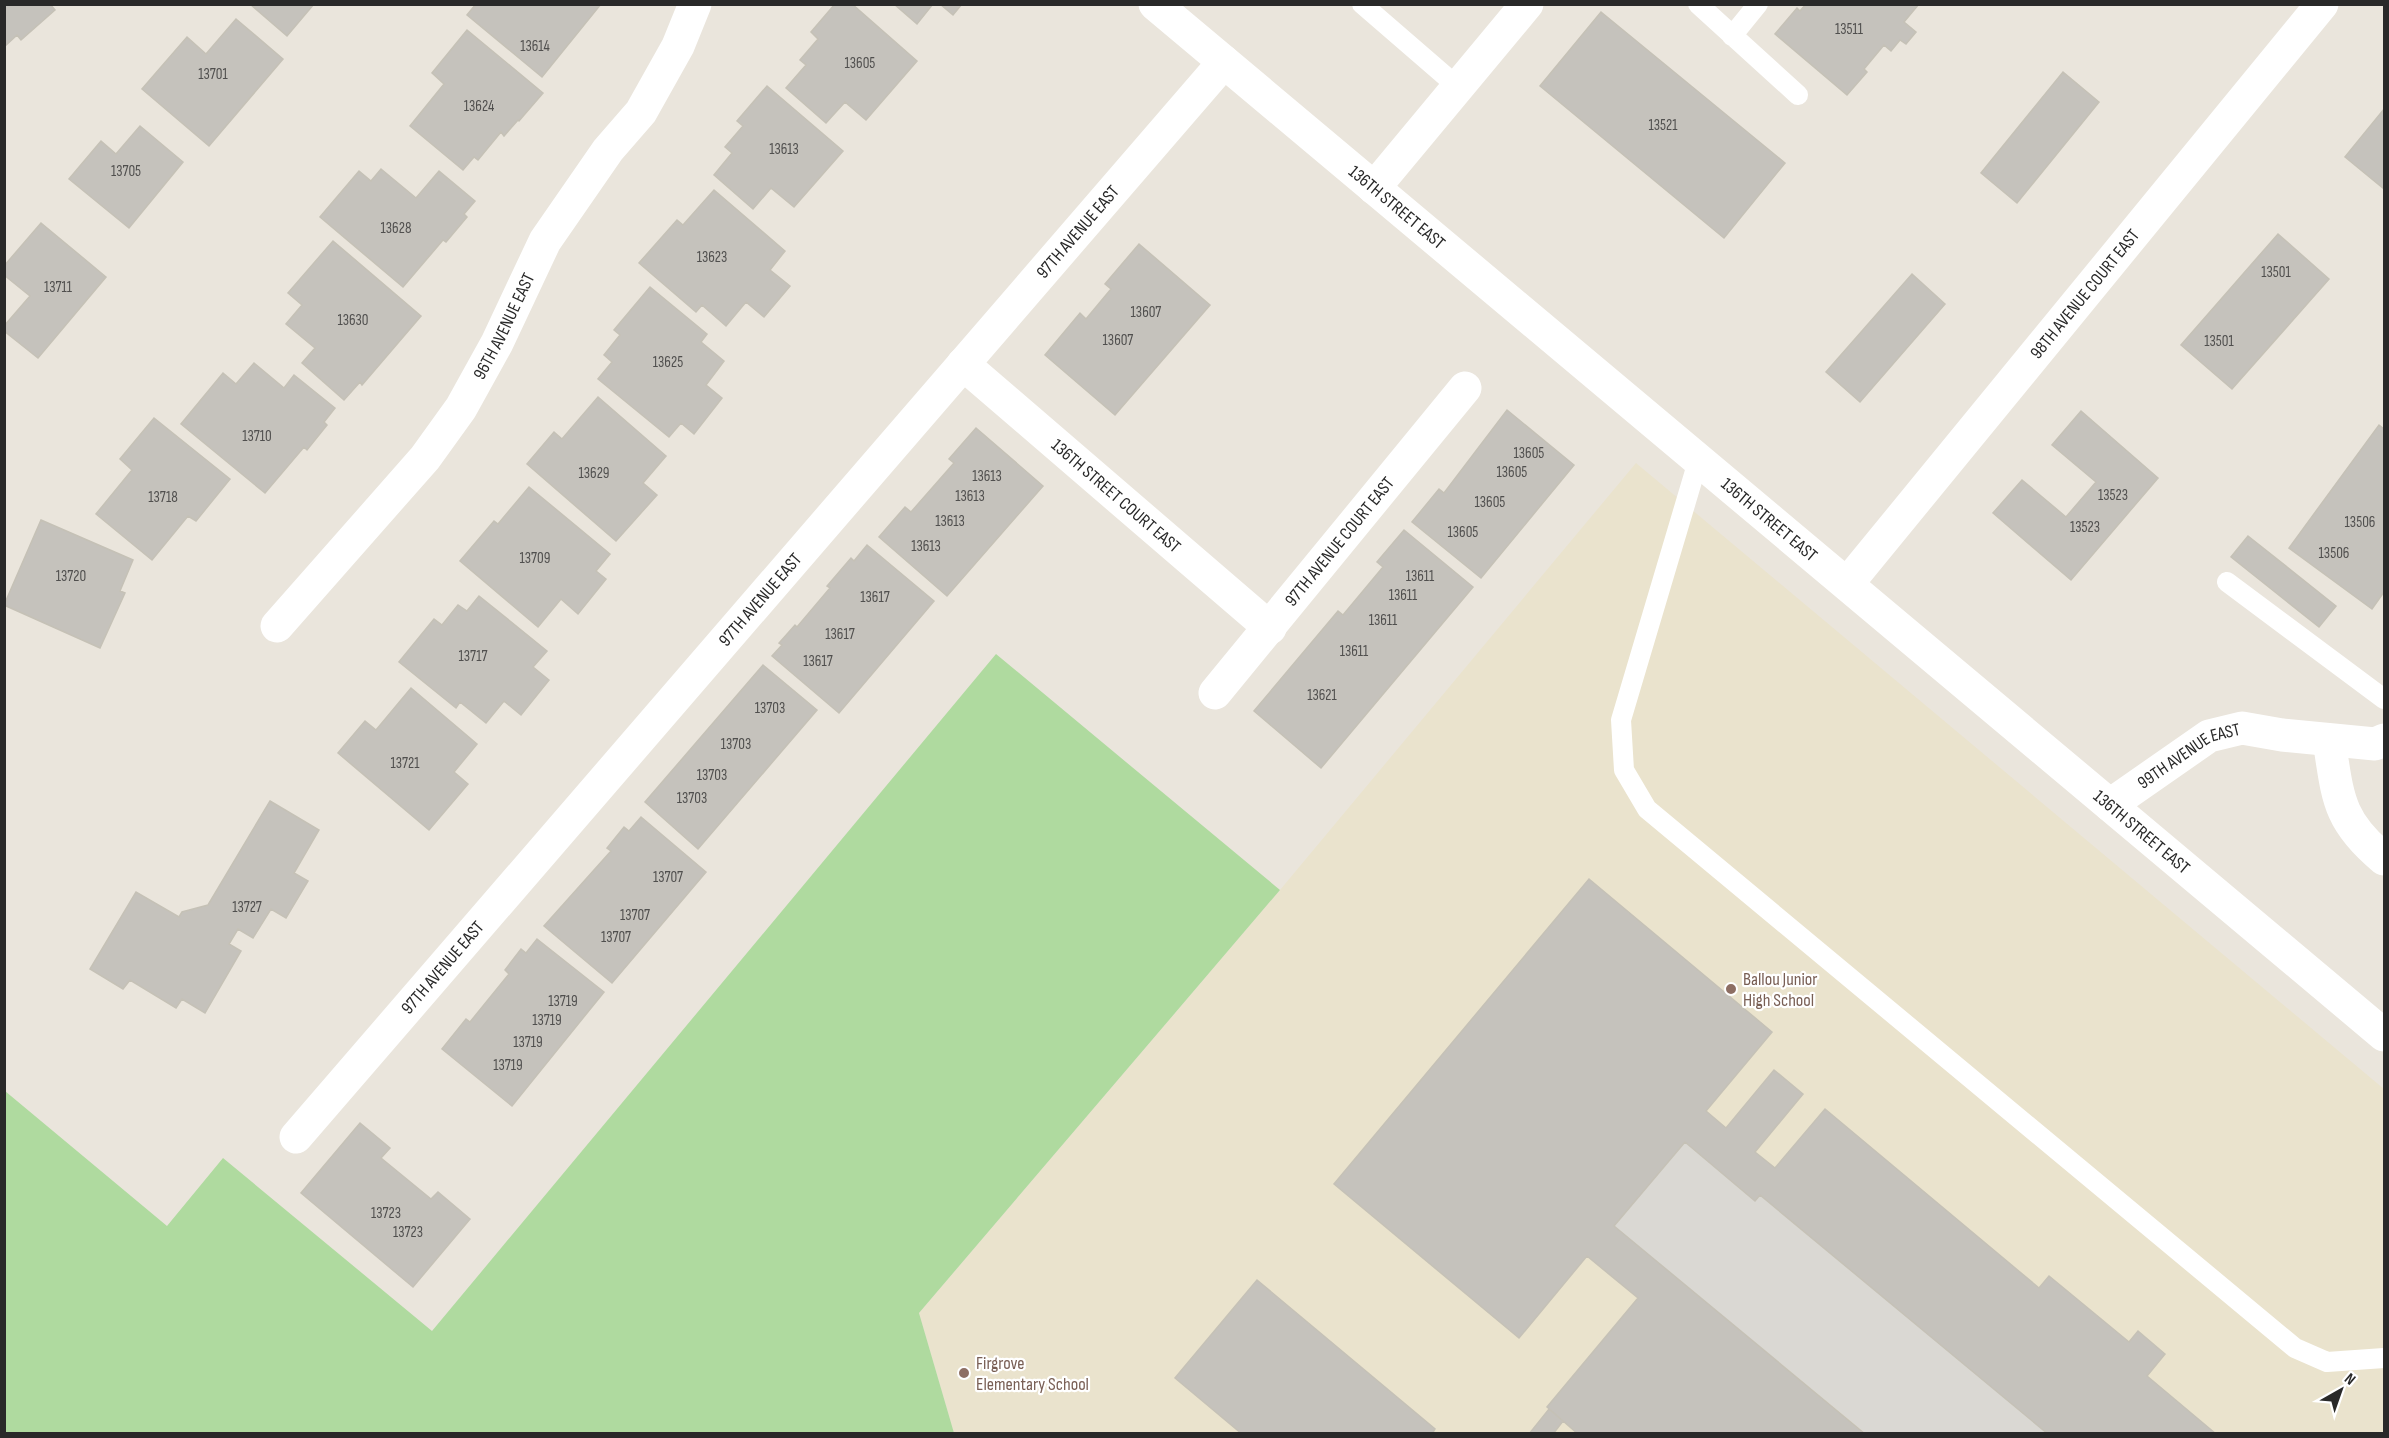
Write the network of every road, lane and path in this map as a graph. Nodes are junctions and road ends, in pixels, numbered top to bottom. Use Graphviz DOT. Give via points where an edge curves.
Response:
graph roads {
  1 [pos="696,4"];
  2 [pos="1155,4"];
  3 [pos="1362,4"];
  4 [pos="1527,4"];
  5 [pos="1698,4"];
  6 [pos="1758,4"];
  7 [pos="2322,4"];
  8 [pos="1732,36"];
  9 [pos="1224,62"];
  10 [pos="1458,87"];
  11 [pos="1798,95"];
  12 [pos="1374,188"];
  13 [pos="963,364"];
  14 [pos="1465,388"];
  15 [pos="1698,461"];
  16 [pos="2227,582"];
  17 [pos="1847,584"];
  18 [pos="277,626"];
  19 [pos="1270,628"];
  20 [pos="1215,693"];
  21 [pos="2385,699"];
  22 [pos="2329,740"];
  23 [pos="2385,740"];
  24 [pos="2110,805"];
  25 [pos="2385,858"];
  26 [pos="2385,1035"];
  27 [pos="296,1137"];
  28 [pos="2385,1359"];
  1 -- 18 [label="street, 96TH AVENUE EAST" via="640,112 601,159 545,241 461,408 412,474"];
  2 -- 9 [label="street, 136TH STREET EAST"];
  3 -- 10 [label="lane"];
  4 -- 10 [label="street"];
  5 -- 8 [label="lane"];
  6 -- 8 [label="lane"];
  7 -- 17 [label="street, 98TH AVENUE COURT EAST"];
  8 -- 11 [label="lane"];
  9 -- 12 [label="street, 136TH STREET EAST"];
  9 -- 13 [label="street, 97TH AVENUE EAST"];
  10 -- 12 [label="street"];
  12 -- 15 [label="street, 136TH STREET EAST"];
  13 -- 19 [label="street, 136TH STREET COURT EAST"];
  13 -- 27 [label="street, 97TH AVENUE EAST"];
  14 -- 19 [label="street, 97TH AVENUE COURT EAST"];
  15 -- 17 [label="street, 136TH STREET EAST"];
  15 -- 28 [label="lane" via="1621,720 1624,770 1647,809 2295,1348 2327,1362"];
  16 -- 21 [label="lane"];
  17 -- 24 [label="street, 136TH STREET EAST"];
  19 -- 20 [label="street, 97TH AVENUE COURT EAST"];
  22 -- 23 [label="street, 99TH AVENUE EAST" via="2375,744"];
  22 -- 24 [label="street, 99TH AVENUE EAST" via="2242,728 2209,736"];
  22 -- 25 [label="street" via="2339,799 2348,822 2362,841"];
  24 -- 26 [label="street, 136TH STREET EAST"];
}
